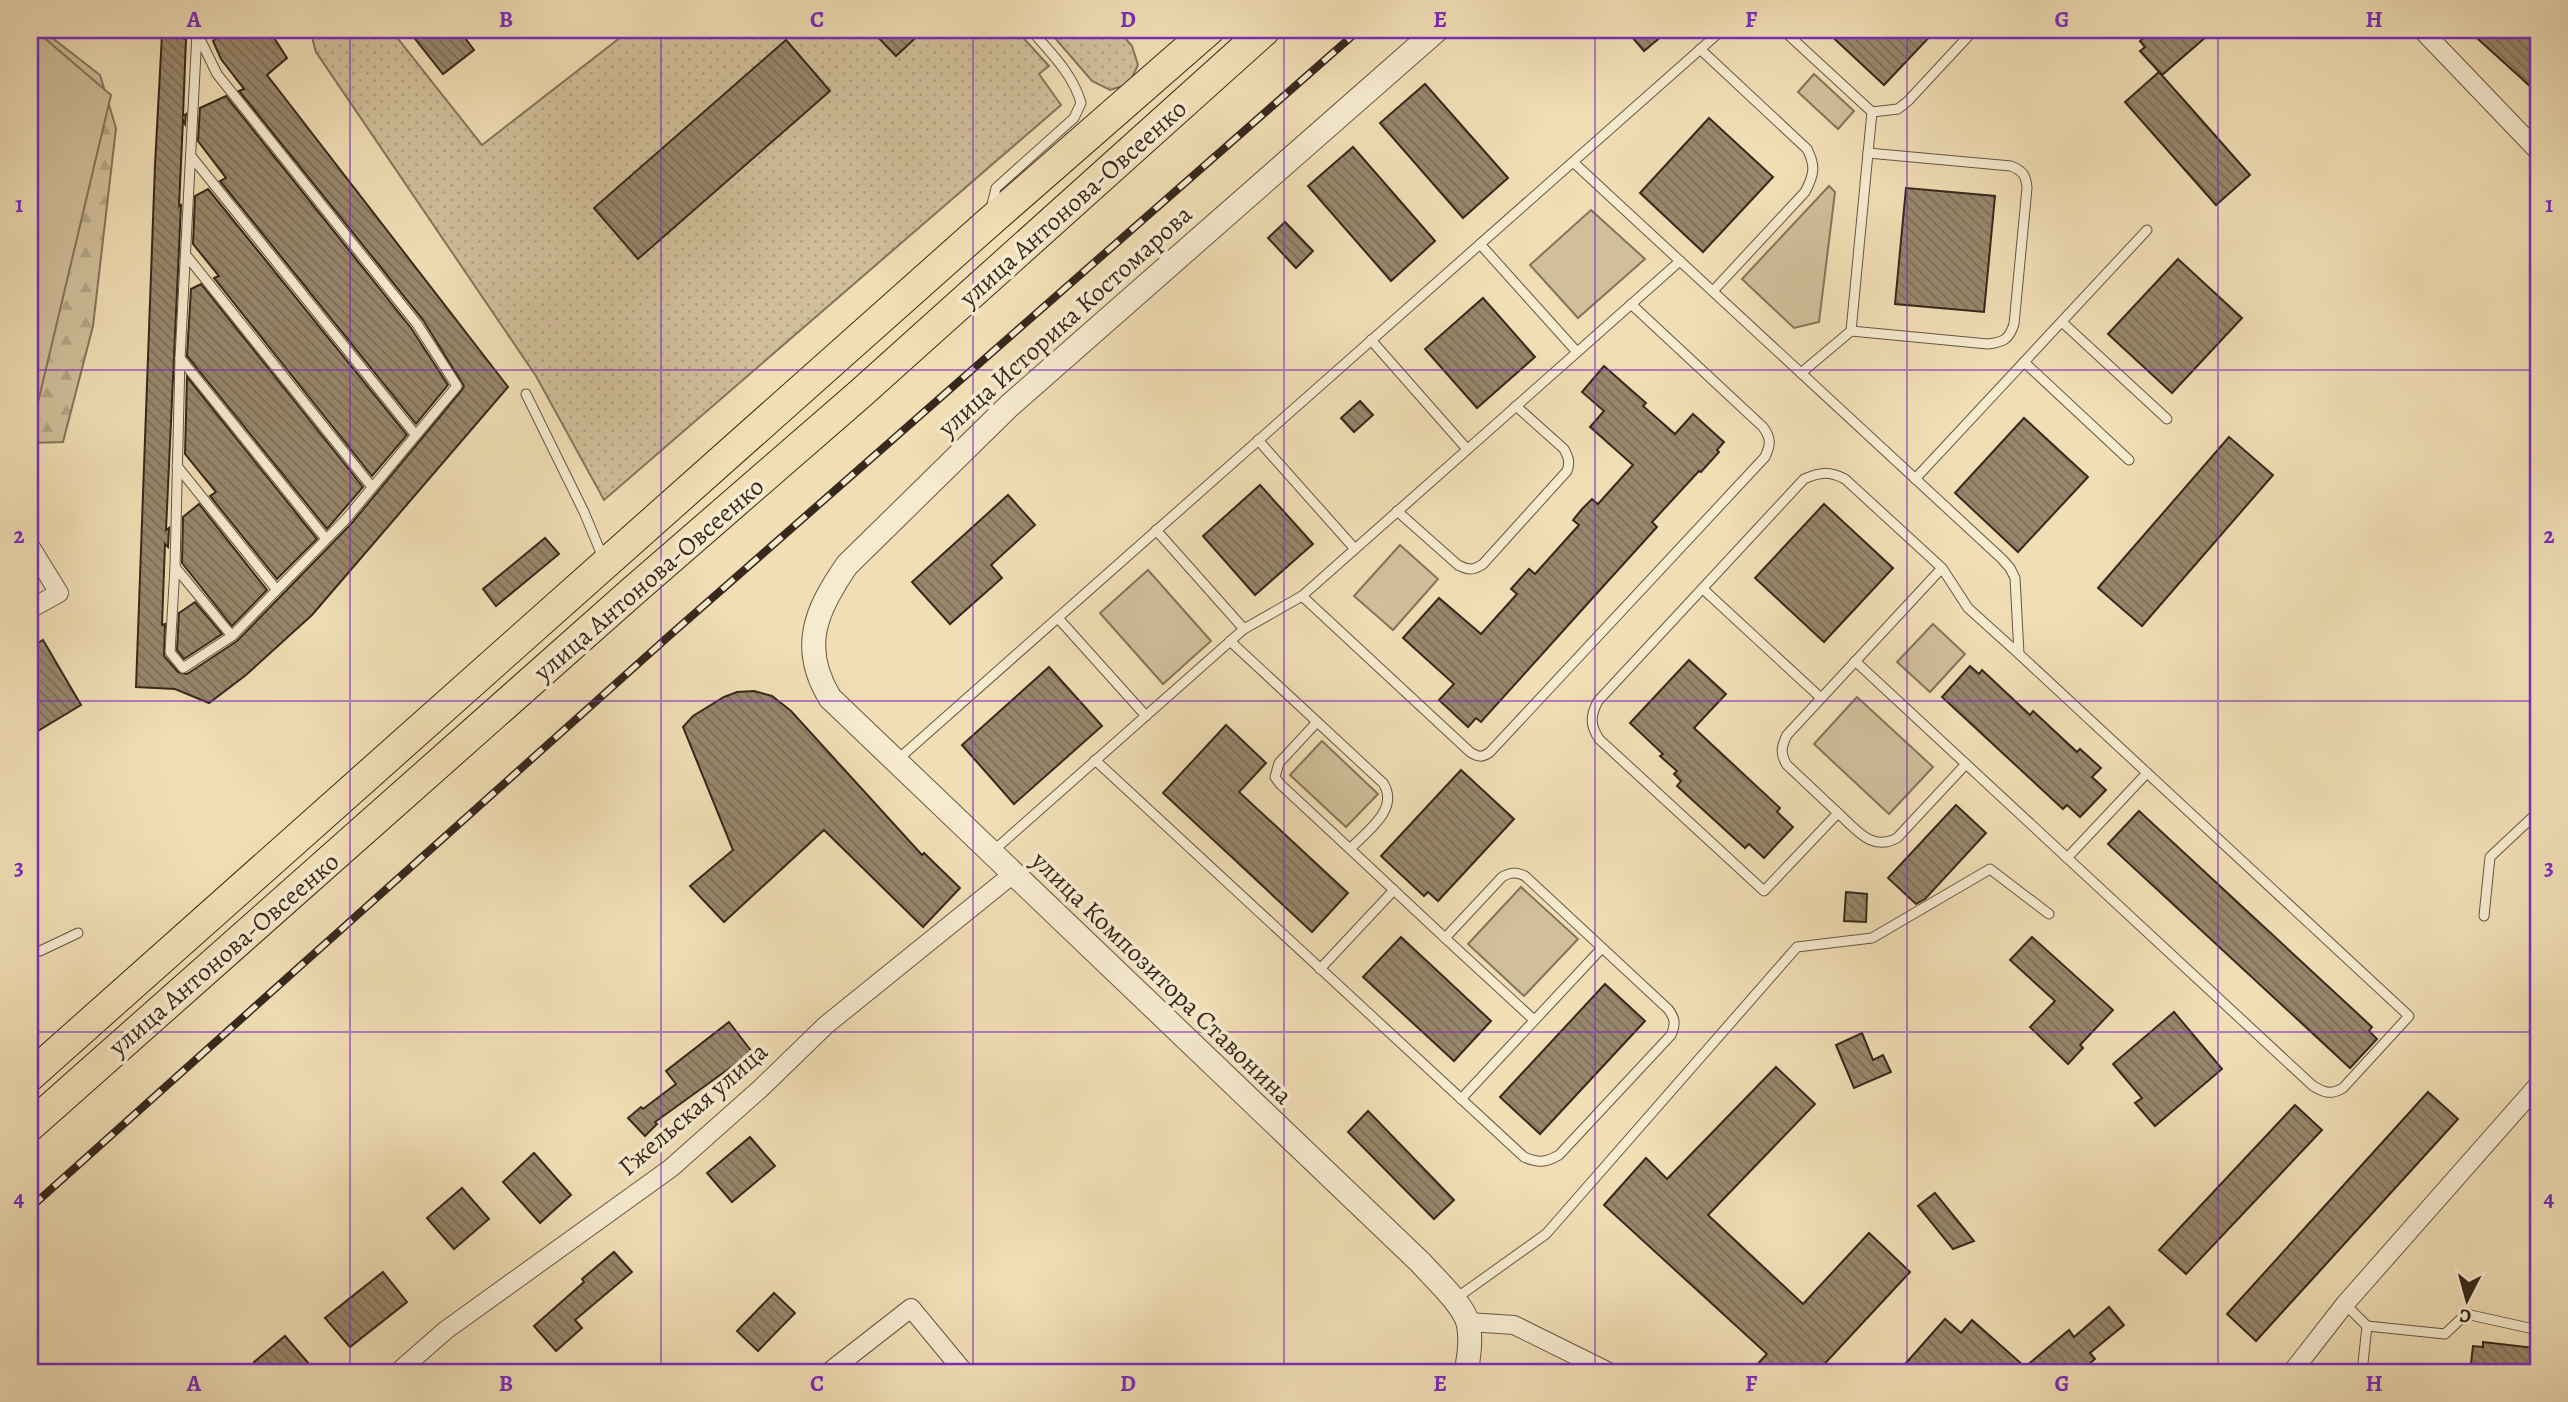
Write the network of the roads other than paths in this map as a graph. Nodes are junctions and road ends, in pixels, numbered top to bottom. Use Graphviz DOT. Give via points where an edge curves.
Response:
graph roads {
  1 [pos="1031,30"];
  2 [pos="1158,30"];
  3 [pos="1202,30"];
  4 [pos="1209,30"];
  5 [pos="1265,30"];
  6 [pos="1437,30"];
  7 [pos="1722,30"];
  8 [pos="1783,30"];
  9 [pos="1974,30"];
  10 [pos="2421,30"];
  11 [pos="199,32"];
  12 [pos="1700,49"];
  13 [pos="1872,112"];
  14 [pos="2538,151"];
  15 [pos="1868,153"];
  16 [pos="191,156"];
  17 [pos="1573,162"];
  18 [pos="987,224"];
  19 [pos="2147,230"];
  20 [pos="1480,244"];
  21 [pos="186,255"];
  22 [pos="1680,261"];
  23 [pos="1713,291"];
  24 [pos="1631,304"];
  25 [pos="2062,322"];
  26 [pos="1851,331"];
  27 [pos="1371,340"];
  28 [pos="1577,352"];
  29 [pos="180,358"];
  30 [pos="2024,362"];
  31 [pos="1801,373"];
  32 [pos="526,394"];
  33 [pos="1516,406"];
  34 [pos="2166,419"];
  35 [pos="415,434"];
  36 [pos="1258,440"];
  37 [pos="1468,449"];
  38 [pos="2129,460"];
  39 [pos="177,466"];
  40 [pos="1915,479"];
  41 [pos="372,488"];
  42 [pos="1397,511"];
  43 [pos="1156,530"];
  44 [pos="326,539"];
  45 [pos="30,547"];
  46 [pos="1355,549"];
  47 [pos="606,565"];
  48 [pos="175,567"];
  49 [pos="1942,568"];
  50 [pos="276,589"];
  51 [pos="1703,589"];
  52 [pos="1302,596"];
  53 [pos="30,609"];
  54 [pos="1058,618"];
  55 [pos="1244,629"];
  56 [pos="232,636"];
  57 [pos="1230,641"];
  58 [pos="2019,654"];
  59 [pos="1855,661"];
  60 [pos="830,698"];
  61 [pos="1821,698"];
  62 [pos="1146,716"];
  63 [pos="1317,722"];
  64 [pos="1096,760"];
  65 [pos="896,761"];
  66 [pos="1966,764"];
  67 [pos="2147,773"];
  68 [pos="2538,811"];
  69 [pos="1838,813"];
  70 [pos="1350,849"];
  71 [pos="991,853"];
  72 [pos="2067,858"];
  73 [pos="1013,874"];
  74 [pos="1394,890"];
  75 [pos="2049,914"];
  76 [pos="2484,916"];
  77 [pos="78,933"];
  78 [pos="1445,938"];
  79 [pos="1602,948"];
  80 [pos="30,951"];
  81 [pos="1320,969"];
  82 [pos="1534,1020"];
  83 [pos="87,1025"];
  84 [pos="114,1051"];
  85 [pos="30,1076"];
  86 [pos="2538,1085"];
  87 [pos="1461,1099"];
  88 [pos="30,1126"];
  89 [pos="1453,1300"];
  90 [pos="2345,1304"];
  91 [pos="1468,1322"];
  92 [pos="2367,1326"];
  93 [pos="2538,1330"];
  94 [pos="398,1372"];
  95 [pos="829,1372"];
  96 [pos="964,1372"];
  97 [pos="1466,1372"];
  98 [pos="1609,1372"];
  99 [pos="2292,1372"];
  100 [pos="2362,1372"];
  1 -- 18 [label="lane" via="1064,68 1081,103 1074,118 996,188"];
  2 -- 3 [label="lane" via="1180,34"];
  4 -- 18 [label="highway, улица Антонова-Овсеенко"];
  5 -- 84 [label="highway, улица Антонова-Овсеенко" via="850,403"];
  6 -- 60 [label="street, улица Историка Костомарова" via="1009,405 846,565 827,593 812,644"];
  7 -- 12 [label="lane"];
  8 -- 13 [label="lane"];
  9 -- 13 [label="lane" via="1908,100 1898,108"];
  10 -- 14 [label="street"];
  11 -- 16 [label="lane"];
  11 -- 35 [label="lane" via="216,74 417,324 457,386"];
  12 -- 17 [label="lane"];
  12 -- 23 [label="lane" via="1807,149 1814,163 1805,192"];
  13 -- 15 [label="lane"];
  15 -- 26 [label="lane"];
  15 -- 26 [label="lane" via="2021,170 2026,188 2018,284 2014,324 2002,342"];
  16 -- 21 [label="lane"];
  16 -- 35 [label="lane"];
  17 -- 20 [label="lane"];
  17 -- 22 [label="lane"];
  18 -- 47 [label="highway, улица Антонова-Овсеенко"];
  19 -- 25 [label="lane"];
  20 -- 27 [label="lane"];
  20 -- 28 [label="lane"];
  21 -- 29 [label="lane"];
  21 -- 41 [label="lane"];
  22 -- 23 [label="lane"];
  22 -- 24 [label="lane"];
  23 -- 31 [label="lane"];
  24 -- 28 [label="lane"];
  24 -- 52 [label="lane" via="1763,427 1770,446 1765,457 1490,752 1484,757 1470,752"];
  25 -- 30 [label="lane"];
  25 -- 34 [label="lane"];
  26 -- 31 [label="lane"];
  27 -- 36 [label="lane"];
  27 -- 37 [label="lane"];
  28 -- 33 [label="lane"];
  29 -- 39 [label="lane"];
  29 -- 44 [label="lane"];
  30 -- 38 [label="lane"];
  30 -- 40 [label="lane"];
  31 -- 40 [label="lane"];
  32 -- 47 [label="lane"];
  33 -- 37 [label="lane"];
  33 -- 42 [label="lane" via="1564,449 1569,465 1483,565 1467,570 1458,565"];
  35 -- 41 [label="lane"];
  36 -- 43 [label="lane"];
  36 -- 46 [label="lane"];
  37 -- 42 [label="lane"];
  39 -- 48 [label="lane"];
  39 -- 50 [label="lane"];
  40 -- 58 [label="lane" via="2010,568 2017,592"];
  41 -- 44 [label="lane"];
  42 -- 46 [label="lane"];
  43 -- 54 [label="lane"];
  43 -- 55 [label="lane"];
  44 -- 50 [label="lane"];
  45 -- 53 [label="street" via="58,593"];
  46 -- 52 [label="lane"];
  47 -- 83 [label="highway, улица Антонова-Овсеенко"];
  48 -- 56 [label="lane"];
  48 -- 56 [label="lane" via="170,652 183,668"];
  49 -- 51 [label="lane" via="1845,479 1832,472 1818,473 1804,480"];
  49 -- 58 [label="lane" via="1968,607"];
  49 -- 59 [label="lane"];
  50 -- 56 [label="lane"];
  51 -- 61 [label="lane"];
  51 -- 69 [label="lane" via="1598,701 1592,712 1599,739 1764,891"];
  52 -- 55 [label="lane"];
  54 -- 62 [label="lane"];
  54 -- 65 [label="lane"];
  55 -- 57 [label="lane"];
  57 -- 62 [label="lane"];
  57 -- 63 [label="lane"];
  58 -- 67 [label="lane"];
  59 -- 61 [label="lane"];
  59 -- 66 [label="lane"];
  60 -- 65 [label="street, улица Композитора Ставонина"];
  61 -- 69 [label="lane" via="1787,735 1782,756"];
  62 -- 64 [label="lane"];
  63 -- 70 [label="lane" via="1389,792 1385,811"];
  63 -- 70 [label="lane" via="1279,762 1275,777"];
  64 -- 71 [label="lane"];
  64 -- 81 [label="lane"];
  65 -- 71 [label="street, улица Композитора Ставонина"];
  66 -- 69 [label="lane" via="1887,844 1865,838"];
  66 -- 72 [label="lane"];
  67 -- 72 [label="lane"];
  67 -- 72 [label="lane" via="2409,1016 2343,1088 2335,1093 2313,1086"];
  68 -- 76 [label="lane" via="2490,857"];
  70 -- 74 [label="lane"];
  71 -- 73 [label="street, улица Композитора Ставонина"];
  73 -- 89 [label="street, улица Композитора Ставонина" via="1421,1263"];
  73 -- 94 [label="street, Гжельская улица" via="826,1025 671,1168 446,1330"];
  74 -- 78 [label="lane"];
  74 -- 81 [label="lane"];
  75 -- 89 [label="lane" via="1990,869 1872,938 1797,947 1546,1234"];
  77 -- 80 [label="lane" via="40,951"];
  78 -- 79 [label="lane" via="1502,877 1518,873"];
  78 -- 82 [label="lane"];
  79 -- 82 [label="lane"];
  79 -- 87 [label="lane" via="1668,1009 1675,1027 1559,1155 1537,1163 1524,1157"];
  81 -- 87 [label="lane"];
  82 -- 87 [label="lane"];
  83 -- 84 [label="highway" via="84,1037 92,1050"];
  83 -- 85 [label="highway, улица Антонова-Овсеенко"];
  84 -- 88 [label="highway, улица Антонова-Овсеенко"];
  86 -- 90 [label="street"];
  89 -- 91 [label="street, улица Композитора Ставонина"];
  90 -- 92 [label="lane"];
  90 -- 99 [label="street"];
  91 -- 97 [label="street"];
  91 -- 98 [label="street" via="1514,1325"];
  92 -- 93 [label="lane" via="2445,1334 2466,1314"];
  92 -- 100 [label="lane"];
  95 -- 96 [label="street" via="911,1308"];
}
